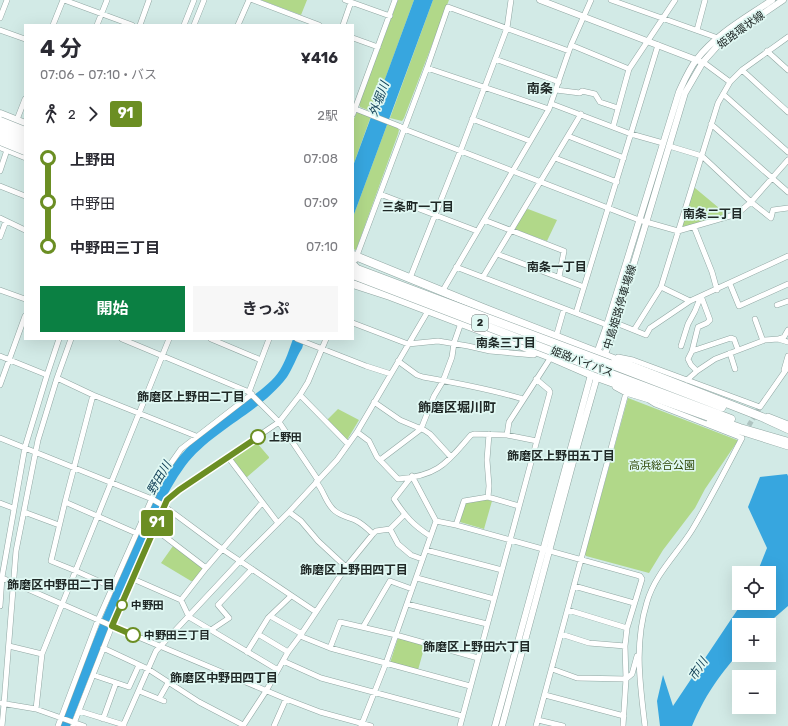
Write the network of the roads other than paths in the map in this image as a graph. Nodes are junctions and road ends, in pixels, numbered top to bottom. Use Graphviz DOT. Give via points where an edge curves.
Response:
graph roads {
  1 [pos="8,0"];
  2 [pos="64,0"];
  3 [pos="107,0"];
  4 [pos="149,0"];
  5 [pos="194,0"];
  6 [pos="204,0"];
  7 [pos="249,0"];
  8 [pos="253,0"];
  9 [pos="345,0"];
  10 [pos="395,0"];
  11 [pos="511,0"];
  12 [pos="540,0"];
  13 [pos="591,0"];
  14 [pos="611,0"];
  15 [pos="675,0"];
  16 [pos="705,0"];
  17 [pos="772,0"];
  18 [pos="782,0"];
  19 [pos="351,2"];
  20 [pos="102,14"];
  21 [pos="390,16"];
  22 [pos="583,16"];
  23 [pos="0,18"];
  24 [pos="662,18"];
  25 [pos="53,24"];
  26 [pos="97,24"];
  27 [pos="129,24"];
  28 [pos="140,24"];
  29 [pos="184,24"];
  30 [pos="194,24"];
  31 [pos="238,24"];
  32 [pos="316,24"];
  33 [pos="343,24"];
  34 [pos="507,28"];
  35 [pos="0,30"];
  36 [pos="697,30"];
  37 [pos="788,37"];
  38 [pos="354,38"];
  39 [pos="718,38"];
  40 [pos="24,39"];
  41 [pos="648,41"];
  42 [pos="571,45"];
  43 [pos="658,45"];
  44 [pos="378,47"];
  45 [pos="569,51"];
  46 [pos="767,51"];
  47 [pos="495,59"];
  48 [pos="696,60"];
  49 [pos="703,62"];
  50 [pos="427,68"];
  51 [pos="629,69"];
  52 [pos="742,70"];
  53 [pos="788,70"];
  54 [pos="559,82"];
  55 [pos="730,82"];
  56 [pos="484,88"];
  57 [pos="556,90"];
  58 [pos="723,94"];
  59 [pos="552,104"];
  60 [pos="24,105"];
  61 [pos="618,108"];
  62 [pos="549,109"];
  63 [pos="354,110"];
  64 [pos="788,112"];
  65 [pos="0,114"];
  66 [pos="581,114"];
  67 [pos="472,119"];
  68 [pos="0,121"];
  69 [pos="21,122"];
  70 [pos="711,124"];
  71 [pos="0,127"];
  72 [pos="613,127"];
  73 [pos="404,130"];
  74 [pos="24,131"];
  75 [pos="0,134"];
  76 [pos="631,134"];
  77 [pos="568,136"];
  78 [pos="24,137"];
  79 [pos="0,141"];
  80 [pos="530,141"];
  81 [pos="666,144"];
  82 [pos="24,145"];
  83 [pos="4,148"];
  84 [pos="24,151"];
  85 [pos="460,152"];
  86 [pos="788,152"];
  87 [pos="24,156"];
  88 [pos="702,156"];
  89 [pos="555,158"];
  90 [pos="624,158"];
  91 [pos="788,160"];
  92 [pos="0,171"];
  93 [pos="512,171"];
  94 [pos="773,178"];
  95 [pos="616,182"];
  96 [pos="540,183"];
  97 [pos="0,186"];
  98 [pos="788,192"];
  99 [pos="380,194"];
  100 [pos="24,196"];
  101 [pos="751,202"];
  102 [pos="609,208"];
  103 [pos="788,208"];
  104 [pos="436,215"];
  105 [pos="0,218"];
  106 [pos="484,220"];
  107 [pos="639,220"];
  108 [pos="6,221"];
  109 [pos="646,222"];
  110 [pos="694,227"];
  111 [pos="24,230"];
  112 [pos="511,230"];
  113 [pos="477,231"];
  114 [pos="678,231"];
  115 [pos="0,237"];
  116 [pos="497,254"];
  117 [pos="355,256"];
  118 [pos="788,256"];
  119 [pos="456,267"];
  120 [pos="354,268"];
  121 [pos="483,277"];
  122 [pos="559,277"];
  123 [pos="354,278"];
  124 [pos="410,278"];
  125 [pos="354,284"];
  126 [pos="730,284"];
  127 [pos="788,284"];
  128 [pos="380,286"];
  129 [pos="584,287"];
  130 [pos="661,287"];
  131 [pos="0,290"];
  132 [pos="717,290"];
  133 [pos="442,292"];
  134 [pos="701,296"];
  135 [pos="24,299"];
  136 [pos="690,301"];
  137 [pos="788,301"];
  138 [pos="777,305"];
  139 [pos="564,308"];
  140 [pos="428,311"];
  141 [pos="576,313"];
  142 [pos="24,319"];
  143 [pos="754,322"];
  144 [pos="354,323"];
  145 [pos="461,323"];
  146 [pos="616,323"];
  147 [pos="607,325"];
  148 [pos="634,330"];
  149 [pos="788,330"];
  150 [pos="556,337"];
  151 [pos="778,339"];
  152 [pos="59,340"];
  153 [pos="71,340"];
  154 [pos="124,340"];
  155 [pos="169,340"];
  156 [pos="213,340"];
  157 [pos="269,340"];
  158 [pos="300,340"];
  159 [pos="326,340"];
  160 [pos="763,340"];
  161 [pos="788,342"];
  162 [pos="454,343"];
  163 [pos="408,344"];
  164 [pos="681,346"];
  165 [pos="322,349"];
  166 [pos="738,350"];
  167 [pos="692,351"];
  168 [pos="536,352"];
  169 [pos="730,353"];
  170 [pos="601,354"];
  171 [pos="0,356"];
  172 [pos="162,356"];
  173 [pos="788,356"];
  174 [pos="551,357"];
  175 [pos="9,360"];
  176 [pos="261,360"];
  177 [pos="398,361"];
  178 [pos="788,367"];
  179 [pos="608,368"];
  180 [pos="735,369"];
  181 [pos="697,371"];
  182 [pos="784,373"];
  183 [pos="47,374"];
  184 [pos="391,374"];
  185 [pos="594,375"];
  186 [pos="57,378"];
  187 [pos="536,380"];
  188 [pos="687,380"];
  189 [pos="443,381"];
  190 [pos="0,385"];
  191 [pos="250,393"];
  192 [pos="626,393"];
  193 [pos="94,395"];
  194 [pos="300,396"];
  195 [pos="523,399"];
  196 [pos="647,399"];
  197 [pos="374,402"];
  198 [pos="698,413"];
  199 [pos="139,414"];
  200 [pos="279,422"];
  201 [pos="788,424"];
  202 [pos="721,426"];
  203 [pos="765,427"];
  204 [pos="421,428"];
  205 [pos="788,429"];
  206 [pos="357,432"];
  207 [pos="788,432"];
  208 [pos="489,434"];
  209 [pos="507,435"];
  210 [pos="196,436"];
  211 [pos="0,438"];
  212 [pos="536,441"];
  213 [pos="788,442"];
  214 [pos="348,444"];
  215 [pos="788,447"];
  216 [pos="28,448"];
  217 [pos="36,452"];
  218 [pos="451,456"];
  219 [pos="228,458"];
  220 [pos="380,460"];
  221 [pos="74,468"];
  222 [pos="412,476"];
  223 [pos="317,481"];
  224 [pos="111,482"];
  225 [pos="488,496"];
  226 [pos="152,499"];
  227 [pos="65,502"];
  228 [pos="0,503"];
  229 [pos="262,503"];
  230 [pos="164,506"];
  231 [pos="519,506"];
  232 [pos="13,508"];
  233 [pos="24,512"];
  234 [pos="289,512"];
  235 [pos="404,515"];
  236 [pos="98,517"];
  237 [pos="436,521"];
  238 [pos="278,523"];
  239 [pos="59,525"];
  240 [pos="456,525"];
  241 [pos="154,529"];
  242 [pos="390,529"];
  243 [pos="136,533"];
  244 [pos="373,534"];
  245 [pos="430,536"];
  246 [pos="510,540"];
  247 [pos="222,549"];
  248 [pos="426,550"];
  249 [pos="546,550"];
  250 [pos="422,559"];
  251 [pos="581,560"];
  252 [pos="240,561"];
  253 [pos="346,567"];
  254 [pos="206,568"];
  255 [pos="252,569"];
  256 [pos="76,570"];
  257 [pos="502,570"];
  258 [pos="1,577"];
  259 [pos="417,578"];
  260 [pos="133,579"];
  261 [pos="14,583"];
  262 [pos="574,586"];
  263 [pos="112,587"];
  264 [pos="412,589"];
  265 [pos="291,596"];
  266 [pos="494,599"];
  267 [pos="182,600"];
  268 [pos="634,603"];
  269 [pos="63,604"];
  270 [pos="407,604"];
  271 [pos="0,606"];
  272 [pos="568,610"];
  273 [pos="316,612"];
  274 [pos="270,616"];
  275 [pos="189,617"];
  276 [pos="98,620"];
  277 [pos="487,624"];
  278 [pos="112,626"];
  279 [pos="363,627"];
  280 [pos="627,628"];
  281 [pos="212,630"];
  282 [pos="258,634"];
  283 [pos="561,634"];
  284 [pos="301,635"];
  285 [pos="396,635"];
  286 [pos="639,645"];
  287 [pos="9,646"];
  288 [pos="625,646"];
  289 [pos="161,647"];
  290 [pos="103,648"];
  291 [pos="330,648"];
  292 [pos="247,652"];
  293 [pos="288,652"];
  294 [pos="42,654"];
  295 [pos="478,658"];
  296 [pos="283,661"];
  297 [pos="386,663"];
  298 [pos="139,665"];
  299 [pos="552,669"];
  300 [pos="148,670"];
  301 [pos="278,670"];
  302 [pos="93,675"];
  303 [pos="626,679"];
  304 [pos="116,683"];
  305 [pos="168,683"];
  306 [pos="470,686"];
  307 [pos="139,691"];
  308 [pos="266,691"];
  309 [pos="374,693"];
  310 [pos="545,695"];
  311 [pos="286,699"];
  312 [pos="2,703"];
  313 [pos="36,709"];
  314 [pos="79,711"];
  315 [pos="462,716"];
  316 [pos="624,716"];
  317 [pos="61,718"];
  318 [pos="103,719"];
  319 [pos="538,720"];
  320 [pos="74,724"];
  321 [pos="123,725"];
  322 [pos="243,725"];
  323 [pos="361,725"];
  324 [pos="2,726"];
  325 [pos="58,726"];
  326 [pos="84,726"];
  327 [pos="274,726"];
  328 [pos="371,726"];
  329 [pos="460,726"];
  330 [pos="495,726"];
  331 [pos="502,726"];
  332 [pos="536,726"];
  333 [pos="563,726"];
  334 [pos="623,726"];
  335 [pos="645,726"];
  1 -- 23 [label="street"];
  2 -- 20 [label="street"];
  2 -- 25 [label="street"];
  3 -- 20 [label="street"];
  4 -- 28 [label="street"];
  5 -- 29 [label="street"];
  6 -- 30 [label="street"];
  7 -- 31 [label="street"];
  8 -- 32 [label="street"];
  9 -- 19 [label="street"];
  10 -- 21 [label="street"];
  11 -- 34 [label="street"];
  12 -- 22 [label="main road"];
  13 -- 22 [label="street"];
  14 -- 24 [label="street"];
  15 -- 24 [label="street"];
  16 -- 36 [label="street"];
  17 -- 39 [label="main road, 姫路環状線"];
  18 -- 49 [label="main road, 姫路環状線" via="720,43"];
  19 -- 21 [label="street"];
  19 -- 33 [label="street"];
  20 -- 26 [label="street"];
  20 -- 27 [label="street"];
  21 -- 44 [label="street"];
  22 -- 41 [label="main road"];
  22 -- 42 [label="street"];
  24 -- 36 [label="street"];
  24 -- 41 [label="street"];
  34 -- 45 [label="street"];
  34 -- 47 [label="street"];
  34 -- 50 [label="street" via="448,7"];
  35 -- 40 [label="street"];
  36 -- 39 [label="street"];
  37 -- 46 [label="street"];
  38 -- 44 [label="street"];
  39 -- 48 [label="main road, 姫路環状線"];
  41 -- 43 [label="main road"];
  41 -- 51 [label="street"];
  42 -- 45 [label="street"];
  42 -- 51 [label="street"];
  43 -- 48 [label="main road"];
  43 -- 76 [label="street"];
  44 -- 63 [label="street"];
  45 -- 54 [label="street"];
  46 -- 52 [label="street"];
  46 -- 53 [label="street"];
  47 -- 54 [label="street"];
  47 -- 56 [label="street"];
  48 -- 49 [label="main road"];
  48 -- 81 [label="main road, 中島姫路停車場線" via="679,92"];
  49 -- 55 [label="street"];
  49 -- 81 [label="main road, 中島姫路停車場線" via="685,93"];
  50 -- 56 [label="street"];
  50 -- 73 [label="street"];
  51 -- 61 [label="street"];
  52 -- 55 [label="street"];
  52 -- 64 [label="street"];
  54 -- 57 [label="street"];
  55 -- 58 [label="street"];
  56 -- 62 [label="street"];
  56 -- 67 [label="street"];
  57 -- 59 [label="street"];
  57 -- 61 [label="street" via="595,94 600,102"];
  58 -- 70 [label="street"];
  58 -- 86 [label="street"];
  59 -- 62 [label="street"];
  59 -- 66 [label="street"];
  60 -- 69 [label="street"];
  61 -- 72 [label="street"];
  62 -- 80 [label="street"];
  63 -- 73 [label="street" via="362,111"];
  65 -- 69 [label="highway"];
  66 -- 72 [label="street"];
  66 -- 77 [label="street"];
  67 -- 80 [label="street"];
  67 -- 85 [label="street"];
  68 -- 74 [label="highway, bridge"];
  69 -- 83 [label="street"];
  70 -- 88 [label="street"];
  70 -- 94 [label="street"];
  71 -- 78 [label="highway, bridge"];
  72 -- 76 [label="street"];
  73 -- 85 [label="street"];
  73 -- 99 [label="street"];
  75 -- 82 [label="highway, bridge"];
  76 -- 81 [label="street"];
  76 -- 90 [label="street"];
  77 -- 89 [label="street"];
  77 -- 90 [label="street"];
  79 -- 84 [label="highway, bridge"];
  80 -- 93 [label="street"];
  81 -- 88 [label="street"];
  81 -- 107 [label="main road, 中島姫路停車場線"];
  81 -- 109 [label="main road, 中島姫路停車場線"];
  83 -- 87 [label="highway"];
  83 -- 92 [label="street"];
  85 -- 93 [label="street"];
  85 -- 104 [label="street"];
  88 -- 101 [label="street"];
  88 -- 114 [label="street"];
  89 -- 95 [label="street"];
  89 -- 96 [label="street"];
  90 -- 95 [label="street"];
  91 -- 94 [label="street"];
  93 -- 96 [label="street"];
  93 -- 106 [label="street"];
  94 -- 98 [label="street"];
  94 -- 101 [label="street"];
  95 -- 102 [label="street"];
  96 -- 102 [label="street"];
  96 -- 112 [label="street"];
  97 -- 100 [label="street"];
  99 -- 104 [label="street"];
  99 -- 117 [label="street"];
  101 -- 103 [label="street" via="771,218 772,210"];
  101 -- 110 [label="street" via="737,214"];
  102 -- 107 [label="street"];
  102 -- 129 [label="street"];
  104 -- 113 [label="street"];
  104 -- 124 [label="street"];
  105 -- 108 [label="street"];
  106 -- 112 [label="street"];
  106 -- 113 [label="street"];
  107 -- 109 [label="street"];
  107 -- 147 [label="main road, 中島姫路停車場線"];
  108 -- 111 [label="street"];
  108 -- 115 [label="street"];
  109 -- 114 [label="street"];
  109 -- 146 [label="main road, 中島姫路停車場線"];
  110 -- 114 [label="street"];
  110 -- 132 [label="street"];
  112 -- 116 [label="street"];
  112 -- 122 [label="street" via="564,251"];
  113 -- 119 [label="street"];
  114 -- 130 [label="street"];
  116 -- 121 [label="street"];
  116 -- 122 [label="street"];
  117 -- 120 [label="street"];
  117 -- 124 [label="highway"];
  118 -- 126 [label="street"];
  119 -- 121 [label="street"];
  119 -- 133 [label="street"];
  120 -- 128 [label="highway, 姫路バイパス / 2, bridge"];
  120 -- 179 [label="highway, 姫路バイパス / 2, bridge"];
  121 -- 139 [label="street"];
  122 -- 129 [label="street"];
  123 -- 128 [label="highway, bridge"];
  124 -- 133 [label="highway"];
  125 -- 140 [label="highway"];
  126 -- 127 [label="street" via="739,306"];
  126 -- 132 [label="street"];
  128 -- 179 [label="highway, 姫路バイパス / 2, bridge"];
  129 -- 141 [label="street"];
  130 -- 136 [label="street"];
  130 -- 148 [label="street"];
  131 -- 135 [label="street"];
  132 -- 134 [label="street"];
  133 -- 150 [label="highway"];
  134 -- 136 [label="street"];
  134 -- 164 [label="street"];
  134 -- 167 [label="street" via="710,320 698,327"];
  136 -- 148 [label="street" via="650,328 646,335"];
  137 -- 138 [label="street"];
  139 -- 141 [label="street"];
  139 -- 150 [label="street"];
  140 -- 145 [label="highway"];
  140 -- 163 [label="street"];
  141 -- 147 [label="street"];
  142 -- 175 [label="street"];
  143 -- 160 [label="street"];
  144 -- 163 [label="street"];
  145 -- 162 [label="street"];
  145 -- 168 [label="highway"];
  146 -- 148 [label="street"];
  146 -- 170 [label="main road, 中島姫路停車場線"];
  147 -- 170 [label="main road, 中島姫路停車場線"];
  149 -- 151 [label="street" via="784,337"];
  150 -- 170 [label="highway"];
  151 -- 160 [label="street"];
  151 -- 161 [label="street"];
  152 -- 183 [label="street"];
  153 -- 186 [label="street"];
  154 -- 172 [label="street"];
  155 -- 172 [label="street"];
  156 -- 176 [label="street"];
  157 -- 176 [label="street"];
  158 -- 165 [label="street"];
  159 -- 165 [label="street"];
  160 -- 166 [label="street"];
  162 -- 163 [label="street" via="438,341"];
  162 -- 168 [label="street" via="490,351 534,354"];
  162 -- 189 [label="street"];
  163 -- 177 [label="street"];
  165 -- 184 [label="street"];
  165 -- 194 [label="street"];
  166 -- 167 [label="street" via="734,339 731,338"];
  166 -- 169 [label="street"];
  167 -- 181 [label="street" via="688,359"];
  168 -- 174 [label="highway"];
  169 -- 180 [label="street"];
  169 -- 181 [label="street"];
  170 -- 185 [label="main road, 中島姫路停車場線"];
  170 -- 188 [label="street" via="633,360"];
  170 -- 203 [label="highway" via="697,392"];
  171 -- 175 [label="street"];
  172 -- 191 [label="street"];
  172 -- 199 [label="street"];
  173 -- 182 [label="street"];
  174 -- 185 [label="highway"];
  174 -- 187 [label="street"];
  175 -- 183 [label="street"];
  175 -- 190 [label="street"];
  176 -- 191 [label="street"];
  177 -- 184 [label="street"];
  177 -- 189 [label="street" via="417,375"];
  178 -- 182 [label="street"];
  179 -- 203 [label="highway, 姫路バイパス / 2"];
  181 -- 188 [label="street"];
  182 -- 188 [label="street" via="760,407"];
  183 -- 216 [label="street"];
  184 -- 197 [label="street"];
  185 -- 192 [label="street"];
  185 -- 198 [label="highway"];
  185 -- 249 [label="main road, 中島姫路停車場線" via="576,451"];
  186 -- 193 [label="street"];
  186 -- 217 [label="street"];
  187 -- 195 [label="street"];
  187 -- 212 [label="street" via="550,392"];
  189 -- 195 [label="street"];
  189 -- 204 [label="street"];
  191 -- 200 [label="street"];
  191 -- 210 [label="street"];
  192 -- 196 [label="street"];
  192 -- 251 [label="street"];
  193 -- 199 [label="street"];
  193 -- 221 [label="street"];
  194 -- 200 [label="street"];
  194 -- 214 [label="street"];
  195 -- 209 [label="street" via="509,422"];
  196 -- 202 [label="street"];
  196 -- 286 [label="street" via="742,438 691,531 658,577 647,601"];
  197 -- 204 [label="street" via="400,420"];
  197 -- 206 [label="street"];
  198 -- 202 [label="highway"];
  198 -- 203 [label="highway"];
  199 -- 210 [label="street"];
  199 -- 224 [label="street"];
  200 -- 219 [label="street"];
  200 -- 223 [label="street"];
  201 -- 203 [label="street"];
  202 -- 203 [label="street"];
  203 -- 205 [label="highway"];
  203 -- 207 [label="highway, 姫路バイパス / 2"];
  203 -- 213 [label="highway"];
  203 -- 215 [label="street"];
  204 -- 218 [label="street"];
  204 -- 220 [label="street"];
  206 -- 214 [label="street"];
  206 -- 220 [label="street" via="369,442"];
  208 -- 209 [label="street"];
  208 -- 218 [label="street" via="471,435"];
  208 -- 225 [label="street"];
  209 -- 212 [label="street"];
  210 -- 226 [label="street" via="181,449 162,476"];
  211 -- 216 [label="street"];
  212 -- 231 [label="street"];
  214 -- 223 [label="street"];
  216 -- 217 [label="street"];
  216 -- 232 [label="street"];
  217 -- 221 [label="street"];
  217 -- 233 [label="street"];
  218 -- 222 [label="street" via="439,468"];
  219 -- 229 [label="street"];
  219 -- 230 [label="street" via="171,496"];
  220 -- 222 [label="street" via="398,478"];
  221 -- 224 [label="street"];
  221 -- 227 [label="street"];
  222 -- 235 [label="street" via="394,499"];
  222 -- 237 [label="street"];
  223 -- 234 [label="street"];
  223 -- 244 [label="street" via="334,510 356,520"];
  224 -- 226 [label="street"];
  224 -- 236 [label="street"];
  225 -- 231 [label="street"];
  225 -- 240 [label="street" via="464,501"];
  226 -- 230 [label="street"];
  226 -- 243 [label="street"];
  227 -- 236 [label="street"];
  227 -- 239 [label="street"];
  228 -- 232 [label="street"];
  229 -- 238 [label="street"];
  229 -- 247 [label="street"];
  230 -- 241 [label="street"];
  230 -- 247 [label="street"];
  231 -- 246 [label="street"];
  232 -- 258 [label="street"];
  233 -- 239 [label="street"];
  233 -- 261 [label="street" via="16,552"];
  234 -- 238 [label="street"];
  234 -- 253 [label="street"];
  235 -- 242 [label="street"];
  235 -- 245 [label="street" via="416,528"];
  236 -- 243 [label="street"];
  236 -- 256 [label="street"];
  237 -- 240 [label="street"];
  237 -- 245 [label="street"];
  238 -- 252 [label="street"];
  239 -- 256 [label="street" via="51,561"];
  240 -- 246 [label="street"];
  241 -- 254 [label="street"];
  241 -- 260 [label="street"];
  242 -- 244 [label="street" via="376,531"];
  242 -- 250 [label="street" via="398,544 411,555"];
  243 -- 263 [label="street"];
  244 -- 253 [label="street"];
  245 -- 248 [label="street"];
  246 -- 249 [label="street"];
  246 -- 257 [label="street"];
  247 -- 252 [label="street"];
  247 -- 254 [label="street"];
  248 -- 250 [label="street"];
  248 -- 257 [label="street"];
  249 -- 251 [label="street"];
  249 -- 330 [label="main road, 中島姫路停車場線"];
  249 -- 331 [label="main road, 中島姫路停車場線"];
  250 -- 259 [label="street"];
  251 -- 262 [label="street"];
  251 -- 268 [label="street" via="640,576 642,579"];
  252 -- 255 [label="street"];
  252 -- 275 [label="street"];
  253 -- 273 [label="street"];
  254 -- 267 [label="street"];
  255 -- 265 [label="street"];
  255 -- 281 [label="street" via="218,606 229,618"];
  256 -- 263 [label="street"];
  256 -- 269 [label="street"];
  257 -- 266 [label="street"];
  258 -- 261 [label="street"];
  258 -- 271 [label="street"];
  259 -- 264 [label="street"];
  259 -- 266 [label="street"];
  260 -- 267 [label="street"];
  260 -- 278 [label="street"];
  261 -- 269 [label="street"];
  261 -- 287 [label="street"];
  262 -- 268 [label="street"];
  262 -- 272 [label="street"];
  263 -- 276 [label="street"];
  264 -- 270 [label="street"];
  264 -- 279 [label="street" via="390,581"];
  265 -- 273 [label="street"];
  265 -- 274 [label="street"];
  266 -- 277 [label="street"];
  267 -- 275 [label="street"];
  268 -- 280 [label="street"];
  269 -- 276 [label="street"];
  269 -- 294 [label="street"];
  270 -- 277 [label="street"];
  270 -- 285 [label="street"];
  272 -- 280 [label="street"];
  272 -- 283 [label="street"];
  273 -- 284 [label="street"];
  274 -- 282 [label="street"];
  274 -- 284 [label="street"];
  275 -- 281 [label="street"];
  275 -- 289 [label="street"];
  276 -- 278 [label="street"];
  276 -- 317 [label="street"];
  277 -- 295 [label="street"];
  278 -- 289 [label="street"];
  278 -- 290 [label="street"];
  279 -- 285 [label="street"];
  279 -- 291 [label="street" via="340,622"];
  280 -- 288 [label="street"];
  281 -- 292 [label="street"];
  282 -- 292 [label="street"];
  282 -- 293 [label="street"];
  283 -- 288 [label="street" via="589,643"];
  283 -- 299 [label="street"];
  284 -- 291 [label="street"];
  284 -- 293 [label="street"];
  285 -- 295 [label="street"];
  285 -- 297 [label="street"];
  286 -- 303 [label="street" via="632,674"];
  286 -- 335 [label="street" via="639,674"];
  287 -- 294 [label="street"];
  287 -- 312 [label="street"];
  288 -- 303 [label="street"];
  289 -- 300 [label="street" via="156,651"];
  289 -- 308 [label="street"];
  290 -- 298 [label="street"];
  290 -- 302 [label="street"];
  291 -- 297 [label="street"];
  292 -- 301 [label="street"];
  293 -- 296 [label="street"];
  294 -- 313 [label="street"];
  295 -- 306 [label="street"];
  296 -- 301 [label="street"];
  296 -- 309 [label="street" via="321,678"];
  297 -- 306 [label="street"];
  297 -- 309 [label="street"];
  298 -- 300 [label="street"];
  298 -- 304 [label="street" via="129,688"];
  299 -- 303 [label="street" via="577,678"];
  299 -- 310 [label="street"];
  300 -- 305 [label="street"];
  300 -- 307 [label="street"];
  301 -- 308 [label="street"];
  302 -- 304 [label="street"];
  302 -- 314 [label="street"];
  303 -- 316 [label="street"];
  304 -- 318 [label="street"];
  305 -- 307 [label="street" via="161,700"];
  305 -- 322 [label="street"];
  306 -- 315 [label="street"];
  307 -- 321 [label="street"];
  308 -- 311 [label="street"];
  308 -- 322 [label="street"];
  309 -- 315 [label="street"];
  309 -- 323 [label="street"];
  310 -- 316 [label="street"];
  310 -- 319 [label="street"];
  311 -- 323 [label="street"];
  311 -- 327 [label="street"];
  312 -- 313 [label="street"];
  312 -- 324 [label="street"];
  313 -- 317 [label="street"];
  314 -- 318 [label="street"];
  314 -- 320 [label="street"];
  315 -- 329 [label="street"];
  316 -- 334 [label="street"];
  317 -- 320 [label="street"];
  317 -- 325 [label="street"];
  318 -- 321 [label="street"];
  319 -- 332 [label="street"];
  319 -- 333 [label="street"];
  320 -- 326 [label="street"];
  323 -- 328 [label="street"];
}
